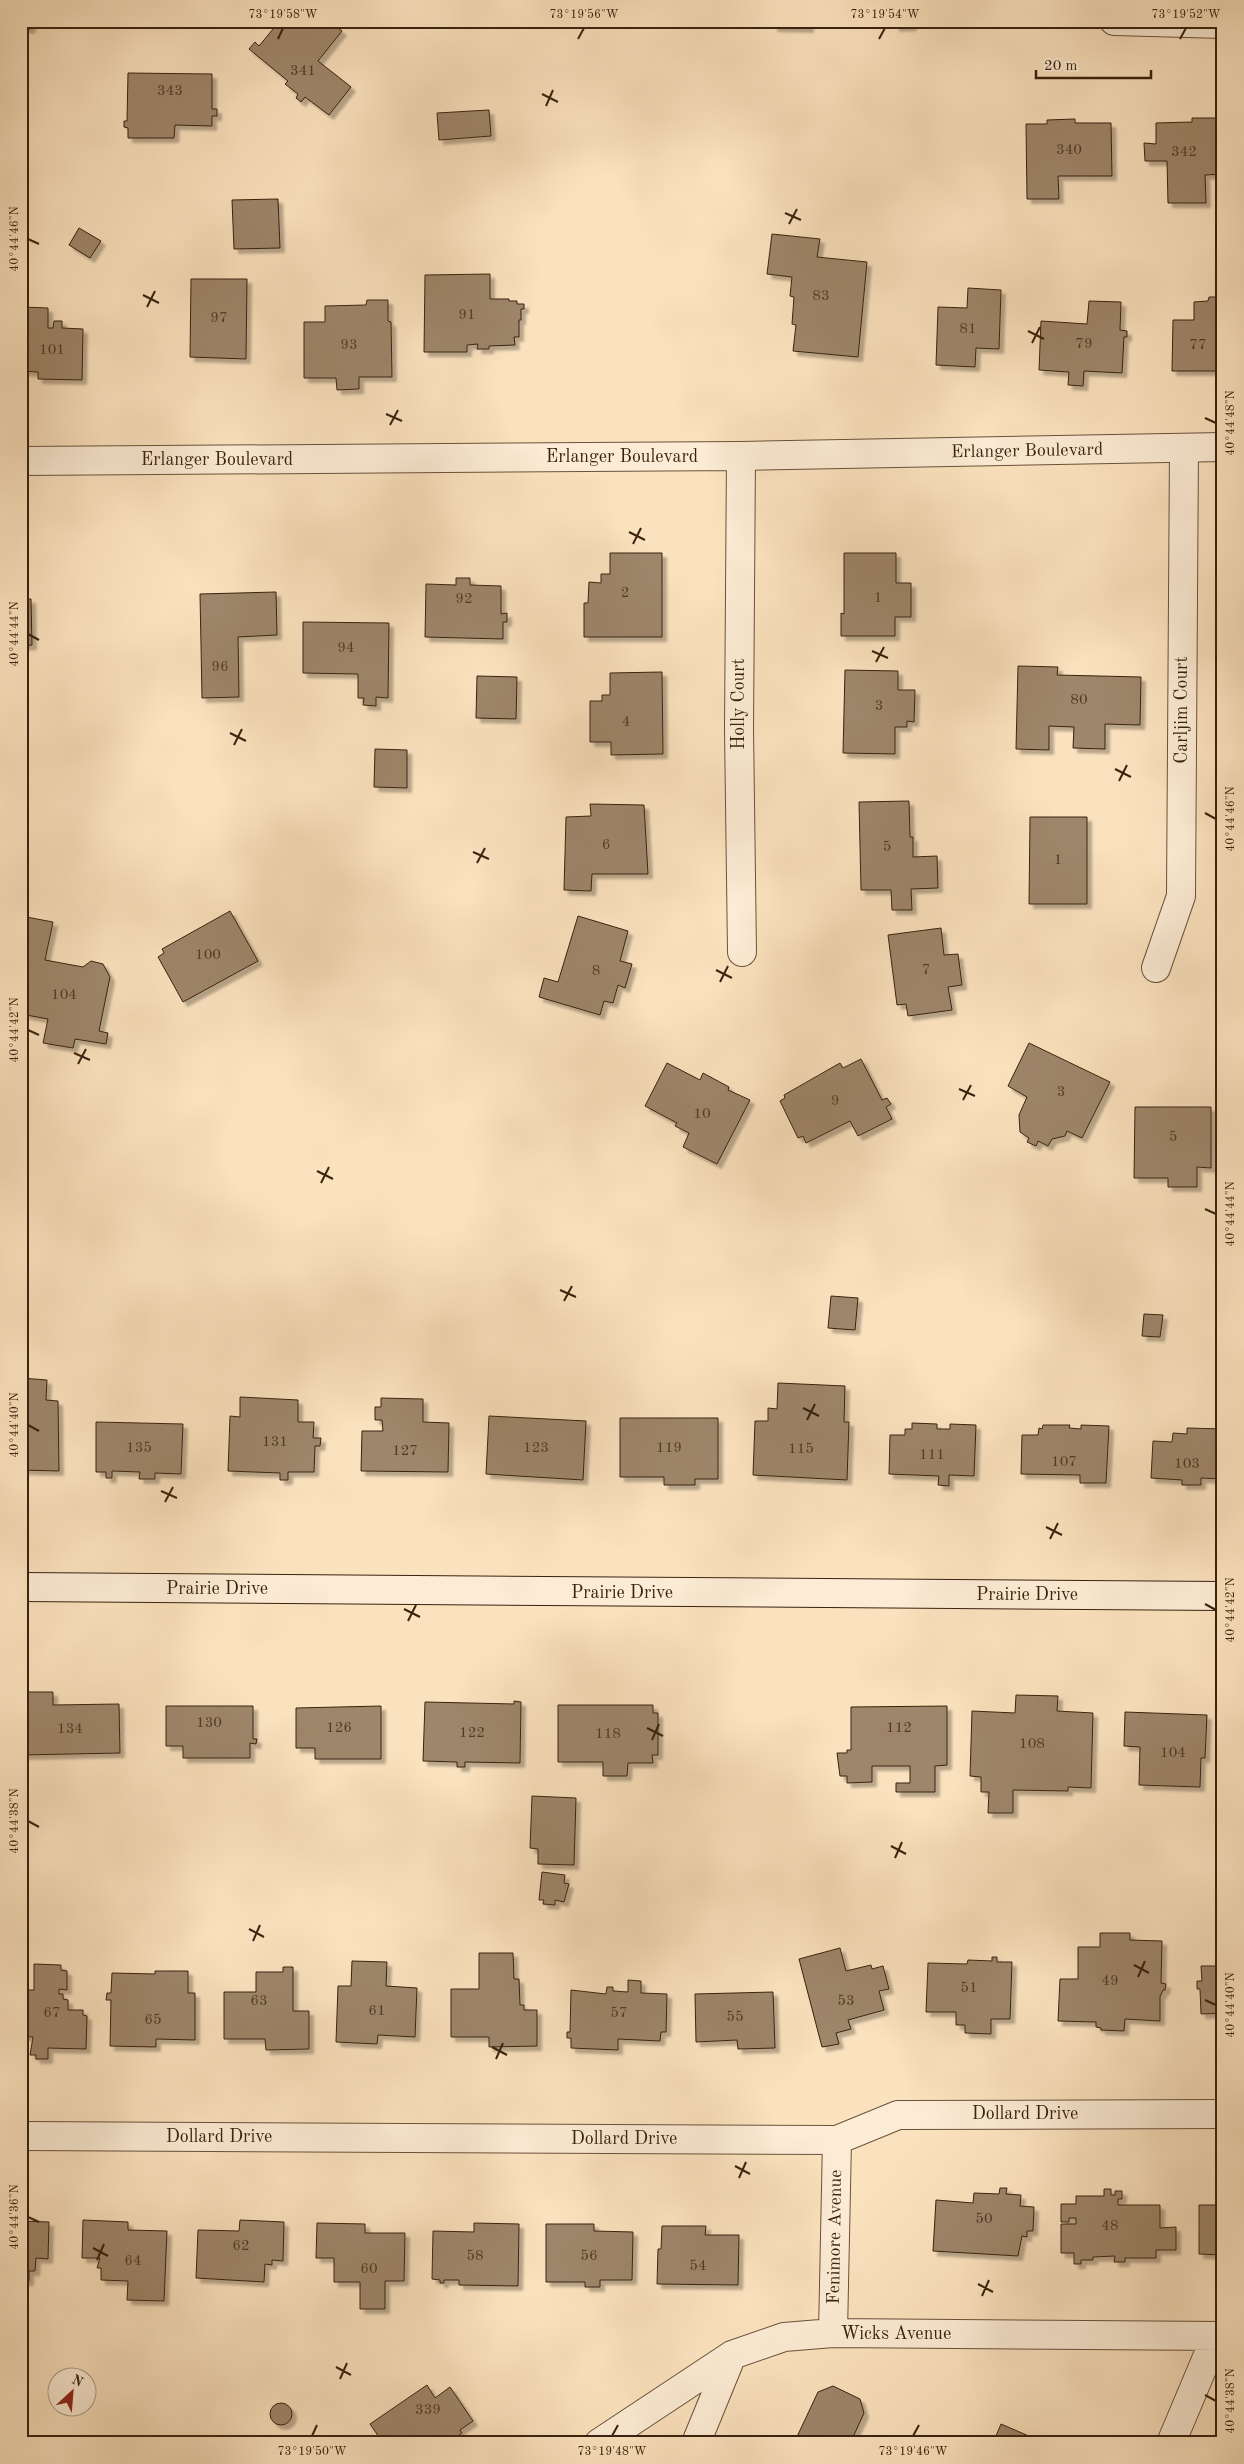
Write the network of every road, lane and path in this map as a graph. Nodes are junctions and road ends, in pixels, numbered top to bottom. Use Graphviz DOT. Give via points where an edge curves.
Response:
graph roads {
  1 [pos="1114,21"];
  2 [pos="1223,24"];
  3 [pos="1223,447"];
  4 [pos="1184,448"];
  5 [pos="741,456"];
  6 [pos="21,461"];
  7 [pos="742,952"];
  8 [pos="1156,968"];
  9 [pos="21,1587"];
  10 [pos="1223,1596"];
  11 [pos="1223,2114"];
  12 [pos="21,2136"];
  13 [pos="837,2140"];
  14 [pos="833,2333"];
  15 [pos="1219,2336"];
  16 [pos="732,2355"];
  17 [pos="599,2443"];
  18 [pos="696,2443"];
  19 [pos="1171,2443"];
  1 -- 2 [label="street"];
  3 -- 4 [label="street, Erlanger Boulevard"];
  4 -- 5 [label="street, Erlanger Boulevard"];
  4 -- 8 [label="street, Carljim Court" via="1181,896"];
  5 -- 6 [label="street, Erlanger Boulevard"];
  5 -- 7 [label="street, Holly Court" via="739,729"];
  9 -- 10 [label="street, Prairie Drive"];
  11 -- 13 [label="street, Dollard Drive" via="898,2116"];
  12 -- 13 [label="street, Dollard Drive"];
  13 -- 14 [label="street, Fenimore Avenue"];
  14 -- 15 [label="street, Wicks Avenue"];
  14 -- 16 [label="street, Wicks Avenue" via="784,2338"];
  15 -- 19 [label="street"];
  16 -- 17 [label="street, Wicks Avenue"];
  16 -- 18 [label="street"];
}
